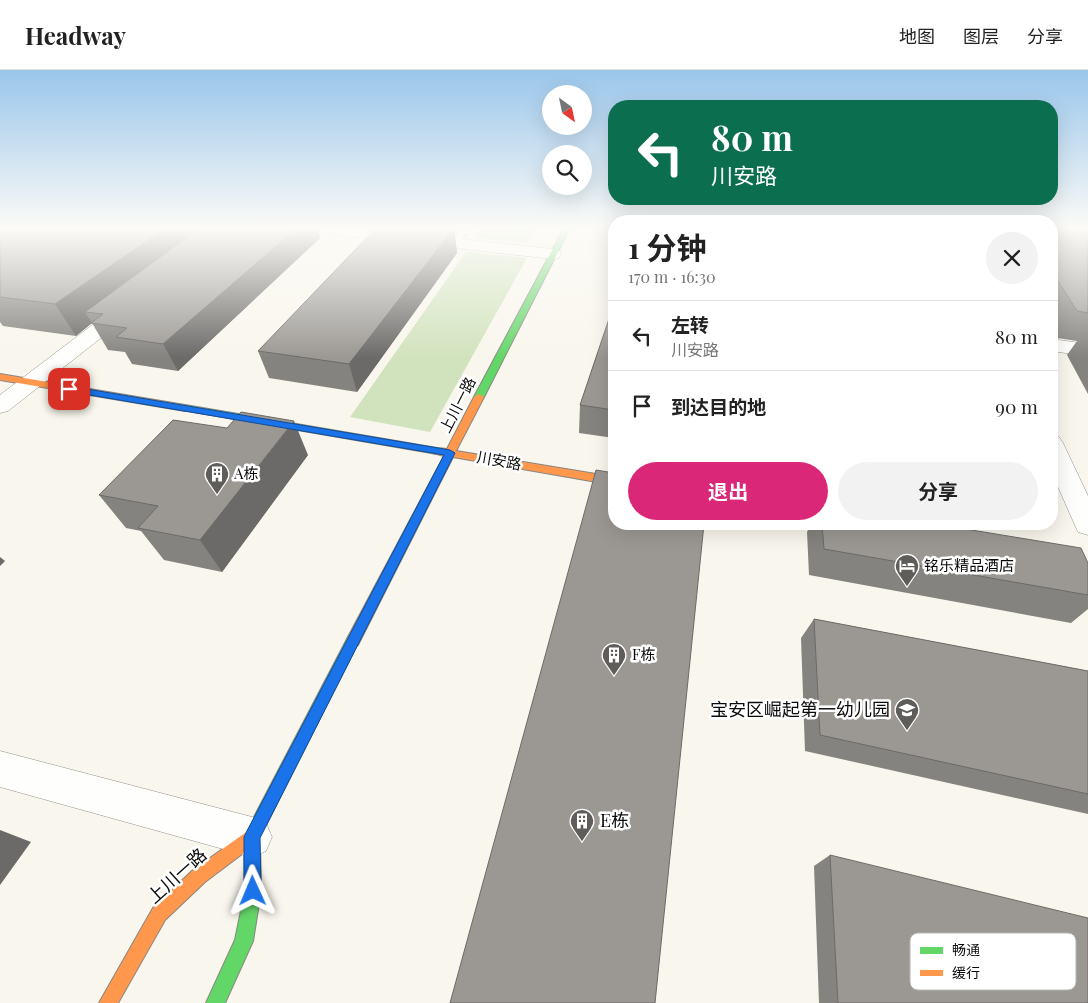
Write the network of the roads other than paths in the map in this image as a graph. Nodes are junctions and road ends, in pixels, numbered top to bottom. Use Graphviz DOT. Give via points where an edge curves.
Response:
graph roads {
  1 [pos="544,272"];
  2 [pos="138,299"];
  3 [pos="1058,346"];
  4 [pos="1088,350"];
  5 [pos="0,378"];
  6 [pos="30,383"];
  7 [pos="0,406"];
  8 [pos="450,453"];
  9 [pos="1058,459"];
  10 [pos="608,480"];
  11 [pos="1088,525"];
  12 [pos="0,769"];
  13 [pos="252,837"];
  14 [pos="108,1003"];
  15 [pos="215,1003"];
  1 -- 8 [label="main road, 上川一路"];
  2 -- 6 [label="street"];
  3 -- 4 [label="street"];
  5 -- 6 [label="main road, 川安路"];
  6 -- 7 [label="street"];
  6 -- 8 [label="main road, 川安路"];
  8 -- 10 [label="main road, 川安路"];
  8 -- 13 [label="main road, 上川一路"];
  9 -- 11 [label="street"];
  12 -- 13 [label="street"];
  13 -- 14 [label="main road, 上川一路" via="199,876 159,914"];
  13 -- 15 [label="main road, 上川一路" via="253,891 244,941"];
}
